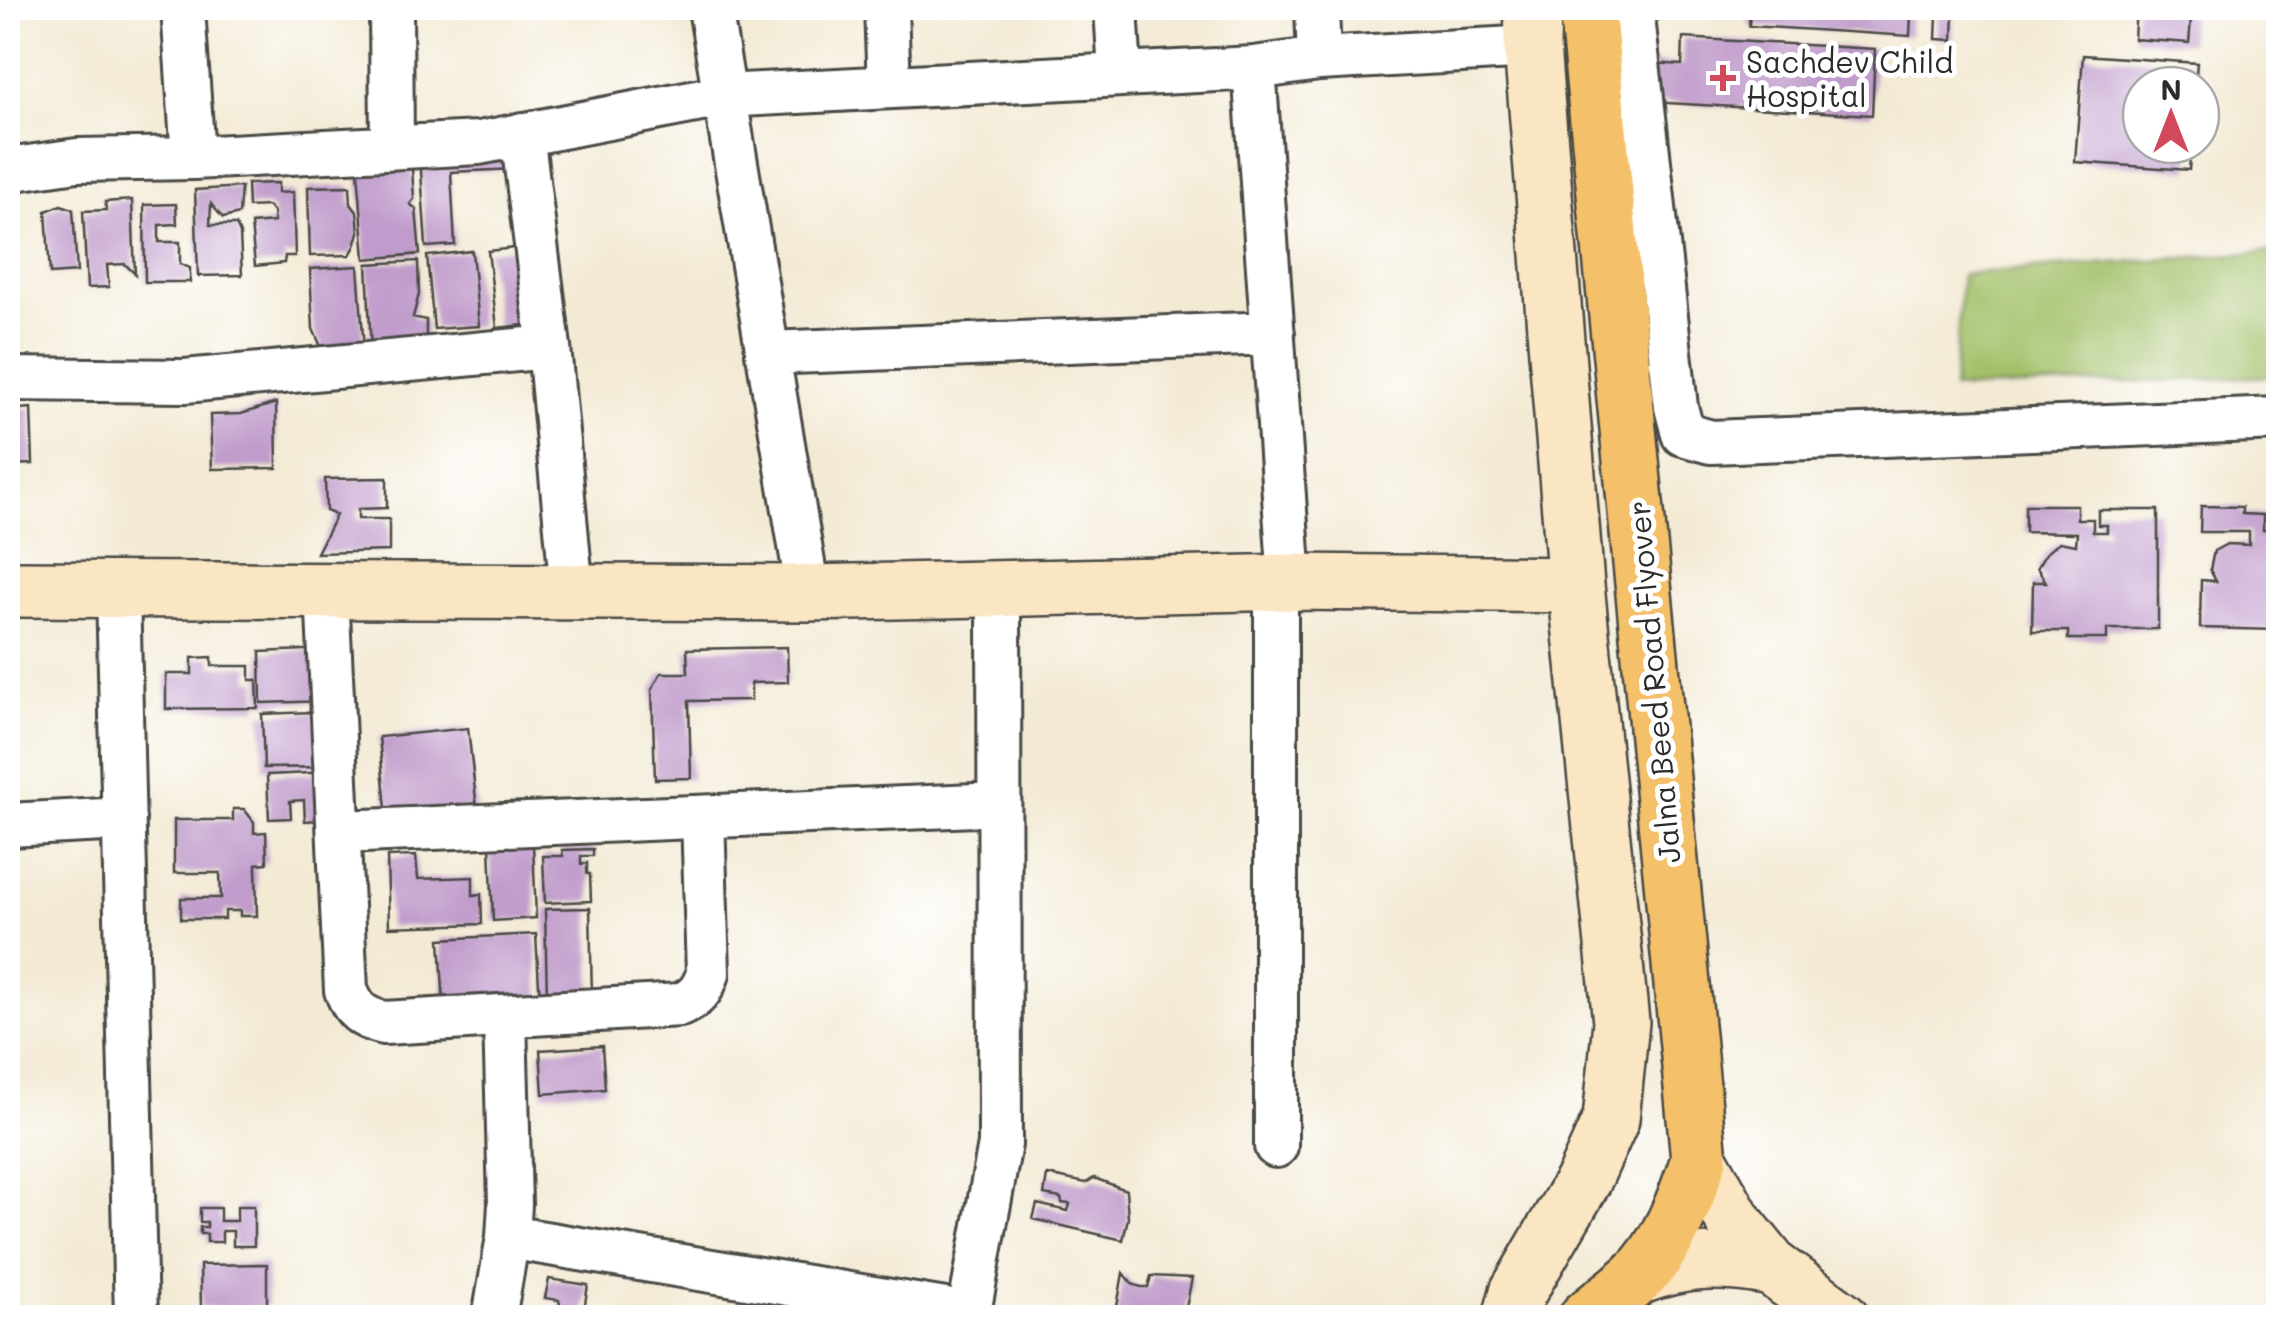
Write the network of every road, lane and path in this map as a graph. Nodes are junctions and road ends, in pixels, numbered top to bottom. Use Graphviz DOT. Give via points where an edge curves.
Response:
graph roads {
  1 [pos="183,8"];
  2 [pos="391,8"];
  3 [pos="710,8"];
  4 [pos="886,8"];
  5 [pos="1116,8"];
  6 [pos="1317,8"];
  7 [pos="1588,8"];
  8 [pos="1632,8"];
  9 [pos="1533,27"];
  10 [pos="1320,59"];
  11 [pos="1254,68"];
  12 [pos="1120,74"];
  13 [pos="889,87"];
  14 [pos="722,96"];
  15 [pos="522,134"];
  16 [pos="392,148"];
  17 [pos="193,158"];
  18 [pos="8,170"];
  19 [pos="1273,333"];
  20 [pos="549,347"];
  21 [pos="767,353"];
  22 [pos="8,380"];
  23 [pos="2278,419"];
  24 [pos="1282,582"];
  25 [pos="1576,585"];
  26 [pos="999,587"];
  27 [pos="8,589"];
  28 [pos="118,591"];
  29 [pos="328,592"];
  30 [pos="572,592"];
  31 [pos="808,594"];
  32 [pos="999,804"];
  33 [pos="703,817"];
  34 [pos="124,819"];
  35 [pos="8,825"];
  36 [pos="341,832"];
  37 [pos="505,1018"];
  38 [pos="1276,1146"];
  39 [pos="1699,1159"];
  40 [pos="508,1237"];
  41 [pos="1772,1268"];
  42 [pos="1638,1277"];
  43 [pos="968,1316"];
  44 [pos="136,1318"];
  45 [pos="494,1318"];
  46 [pos="1511,1318"];
  47 [pos="1586,1318"];
  48 [pos="1841,1318"];
  1 -- 17 [label="street"];
  2 -- 16 [label="street"];
  3 -- 14 [label="street"];
  4 -- 13 [label="street"];
  5 -- 12 [label="street"];
  6 -- 10 [label="street"];
  7 -- 39 [label="main road, Jalna Beed Road Flyover"];
  8 -- 23 [label="street" via="1683,434 1711,442"];
  9 -- 10 [label="street"];
  9 -- 25 [label="street"];
  10 -- 11 [label="street"];
  11 -- 12 [label="street"];
  11 -- 19 [label="street"];
  12 -- 13 [label="street"];
  13 -- 14 [label="street"];
  14 -- 15 [label="street"];
  14 -- 21 [label="street"];
  15 -- 16 [label="street"];
  15 -- 20 [label="street"];
  16 -- 17 [label="street"];
  17 -- 18 [label="street" via="78,160"];
  19 -- 21 [label="street"];
  19 -- 24 [label="street"];
  20 -- 22 [label="street" via="184,381"];
  20 -- 30 [label="street"];
  21 -- 31 [label="street"];
  24 -- 25 [label="street"];
  24 -- 26 [label="street"];
  24 -- 38 [label="street"];
  25 -- 46 [label="street" via="1621,1022 1612,1118 1518,1292"];
  26 -- 31 [label="street"];
  26 -- 32 [label="street"];
  27 -- 28 [label="street"];
  28 -- 29 [label="street"];
  28 -- 34 [label="street"];
  29 -- 30 [label="street"];
  29 -- 36 [label="street"];
  30 -- 31 [label="street"];
  32 -- 33 [label="street"];
  32 -- 43 [label="street" via="1000,1144"];
  33 -- 36 [label="street"];
  33 -- 37 [label="street" via="708,973 693,999"];
  34 -- 35 [label="street"];
  34 -- 44 [label="street"];
  36 -- 37 [label="street" via="346,990 356,1012 384,1023"];
  37 -- 40 [label="street"];
  39 -- 41 [label="street"];
  39 -- 42 [label="main road, Jalna Beed Road Flyover" via="1670,1228"];
  40 -- 43 [label="street"];
  40 -- 45 [label="street"];
  41 -- 42 [label="street" via="1704,1260"];
  41 -- 48 [label="street"];
  42 -- 47 [label="main road, Jalna Beed Road Flyover"];
}
